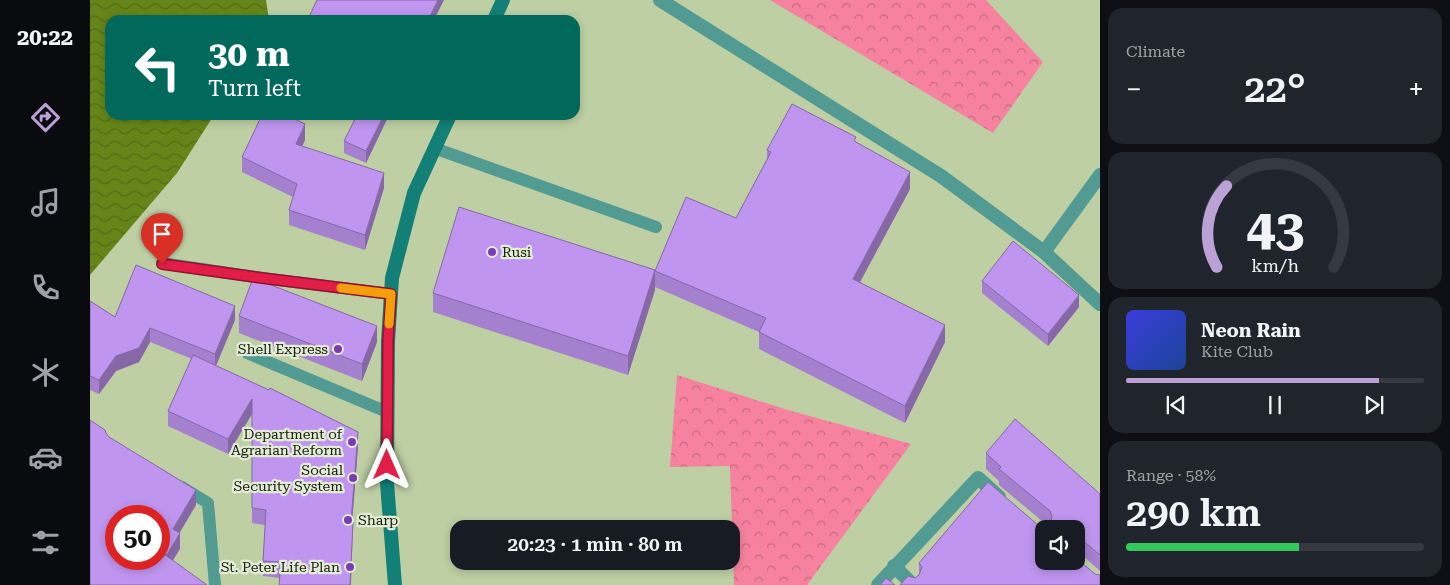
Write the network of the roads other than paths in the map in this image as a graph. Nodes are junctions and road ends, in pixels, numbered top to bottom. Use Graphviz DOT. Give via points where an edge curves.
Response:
graph roads {
  1 [pos="503,0"];
  2 [pos="660,0"];
  3 [pos="496,15"];
  4 [pos="448,120"];
  5 [pos="434,148"];
  6 [pos="1100,175"];
  7 [pos="656,227"];
  8 [pos="1044,252"];
  9 [pos="162,264"];
  10 [pos="391,294"];
  11 [pos="1100,304"];
  12 [pos="247,353"];
  13 [pos="388,412"];
  14 [pos="168,479"];
  15 [pos="1007,503"];
  16 [pos="894,566"];
  17 [pos="215,585"];
  18 [pos="395,585"];
  19 [pos="878,585"];
  20 [pos="913,585"];
  1 -- 3 [label="main road"];
  2 -- 8 [label="street" via="941,176"];
  4 -- 5 [label="main road"];
  5 -- 7 [label="lane"];
  5 -- 10 [label="main road" via="414,193 392,278"];
  6 -- 8 [label="street"];
  8 -- 11 [label="street"];
  9 -- 10 [label="lane"];
  10 -- 13 [label="main road"];
  12 -- 13 [label="lane"];
  13 -- 18 [label="main road" via="387,483"];
  14 -- 17 [label="lane" via="208,503"];
  15 -- 16 [label="street" via="978,478"];
  16 -- 19 [label="street"];
  16 -- 20 [label="street"];
}
